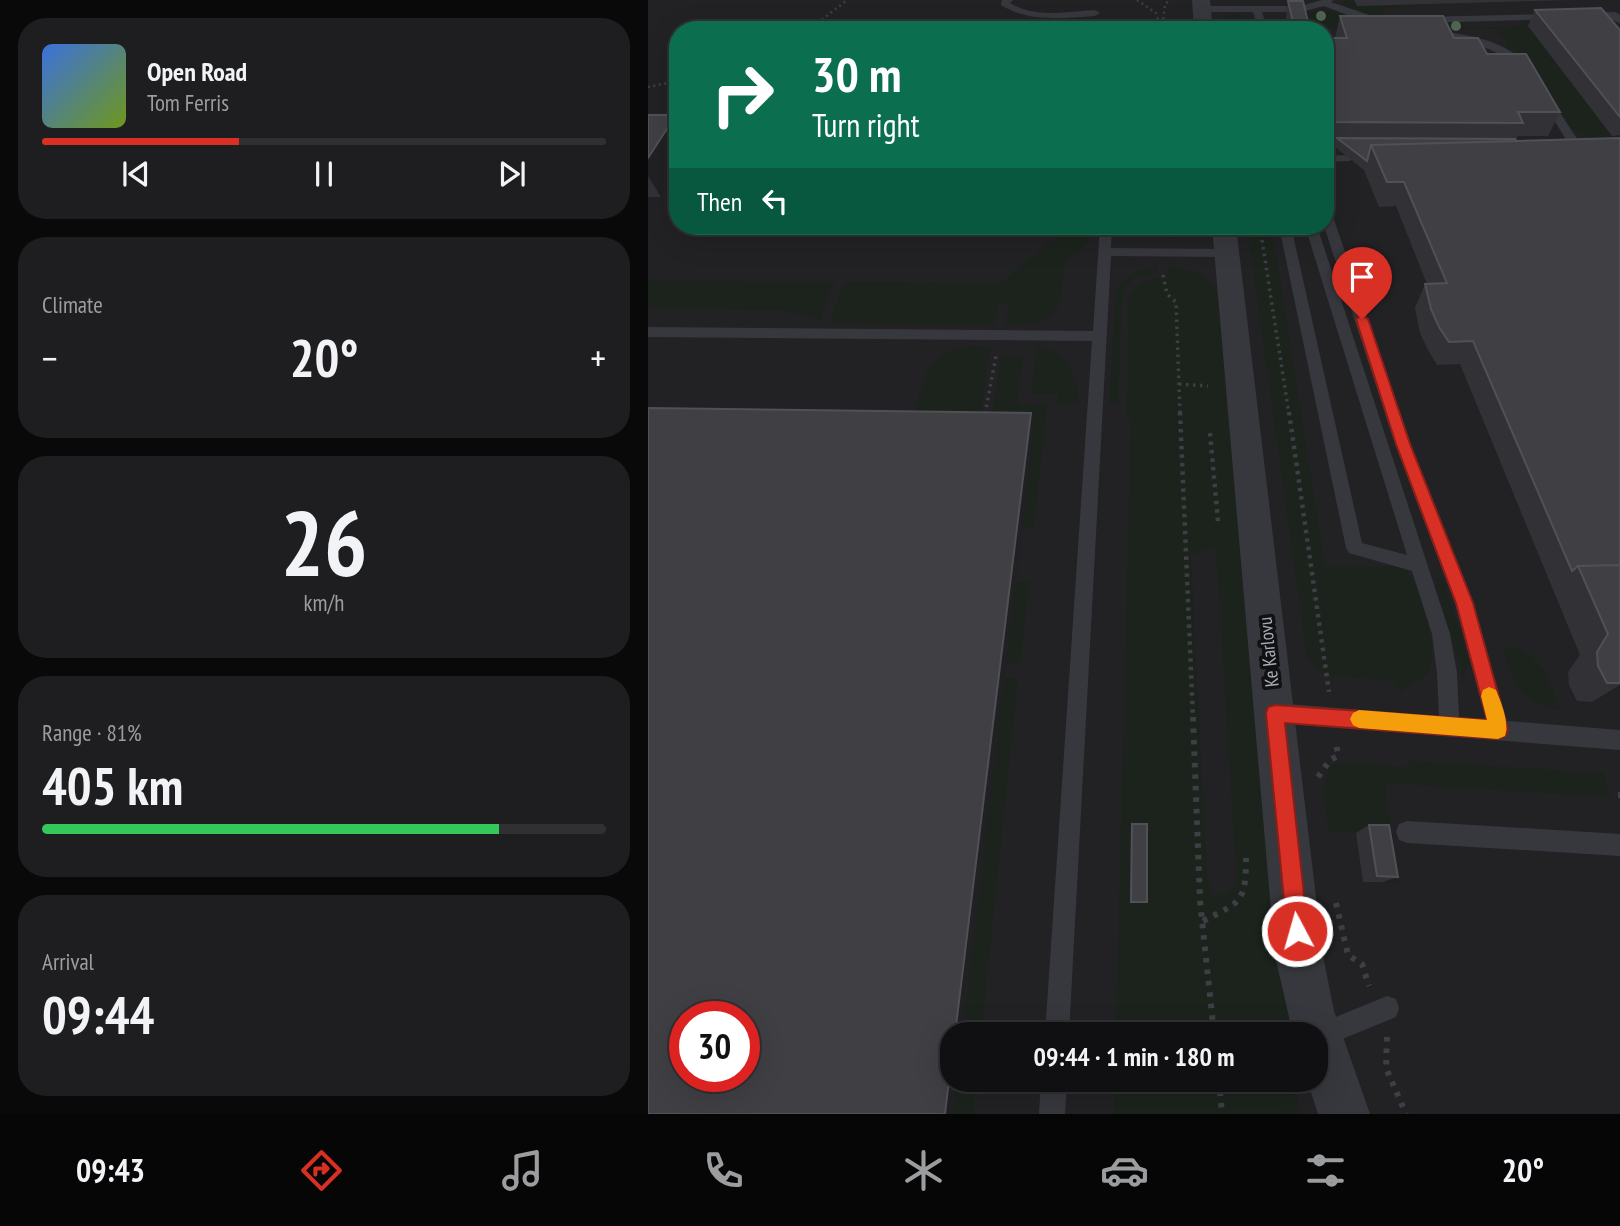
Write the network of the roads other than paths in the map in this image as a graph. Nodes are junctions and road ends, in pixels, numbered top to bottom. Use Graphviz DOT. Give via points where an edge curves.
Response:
graph roads {
  1 [pos="1008,0"];
  2 [pos="1327,2"];
  3 [pos="1202,5"];
  4 [pos="1257,9"];
  5 [pos="1095,13"];
  6 [pos="1616,15"];
  7 [pos="1561,16"];
  8 [pos="1575,16"];
  9 [pos="1394,20"];
  10 [pos="1408,20"];
  11 [pos="1260,21"];
  12 [pos="1445,35"];
  13 [pos="1532,77"];
  14 [pos="1538,88"];
  15 [pos="1579,151"];
  16 [pos="1593,151"];
  17 [pos="1565,155"];
  18 [pos="1349,158"];
  19 [pos="1334,159"];
  20 [pos="1105,235"];
  21 [pos="1287,235"];
  22 [pos="1314,235"];
  23 [pos="1333,235"];
  24 [pos="1226,240"];
  25 [pos="1104,252"];
  26 [pos="648,332"];
  27 [pos="1099,336"];
  28 [pos="1420,566"];
  29 [pos="1275,713"];
  30 [pos="1449,726"];
  31 [pos="1498,730"];
  32 [pos="1620,740"];
  33 [pos="1407,832"];
  34 [pos="1620,845"];
  35 [pos="1382,1010"];
  36 [pos="1058,1022"];
  37 [pos="1314,1022"];
  38 [pos="1328,1033"];
  39 [pos="1328,1067"];
  40 [pos="1053,1092"];
  41 [pos="1052,1114"];
  42 [pos="1344,1114"];
  1 -- 5 [label="lane" via="1004,3 1013,10 1047,15"];
  2 -- 4 [label="lane" via="1301,9"];
  2 -- 9 [label="lane" via="1371,20"];
  3 -- 4 [label="lane"];
  4 -- 11 [label="lane"];
  6 -- 8 [label="lane"];
  7 -- 10 [label="lane"];
  12 -- 13 [label="lane" via="1478,38 1525,66"];
  14 -- 15 [label="lane"];
  15 -- 16 [label="lane"];
  15 -- 17 [label="lane"];
  18 -- 19 [label="lane"];
  20 -- 25 [label="lane"];
  21 -- 28 [label="lane" via="1355,548"];
  22 -- 28 [label="lane"];
  23 -- 31 [label="lane" via="1403,444 1464,603"];
  24 -- 25 [label="lane"];
  24 -- 29 [label="street, Ke Karlovu"];
  25 -- 27 [label="lane"];
  26 -- 27 [label="lane"];
  27 -- 36 [label="lane"];
  28 -- 30 [label="lane" via="1441,634"];
  29 -- 30 [label="lane"];
  29 -- 37 [label="street, Ke Karlovu" via="1299,956"];
  30 -- 31 [label="lane"];
  31 -- 32 [label="lane"];
  33 -- 34 [label="lane"];
  35 -- 38 [label="lane"];
  39 -- 42 [label="street, Ke Karlovu"];
  40 -- 41 [label="lane"];
}
